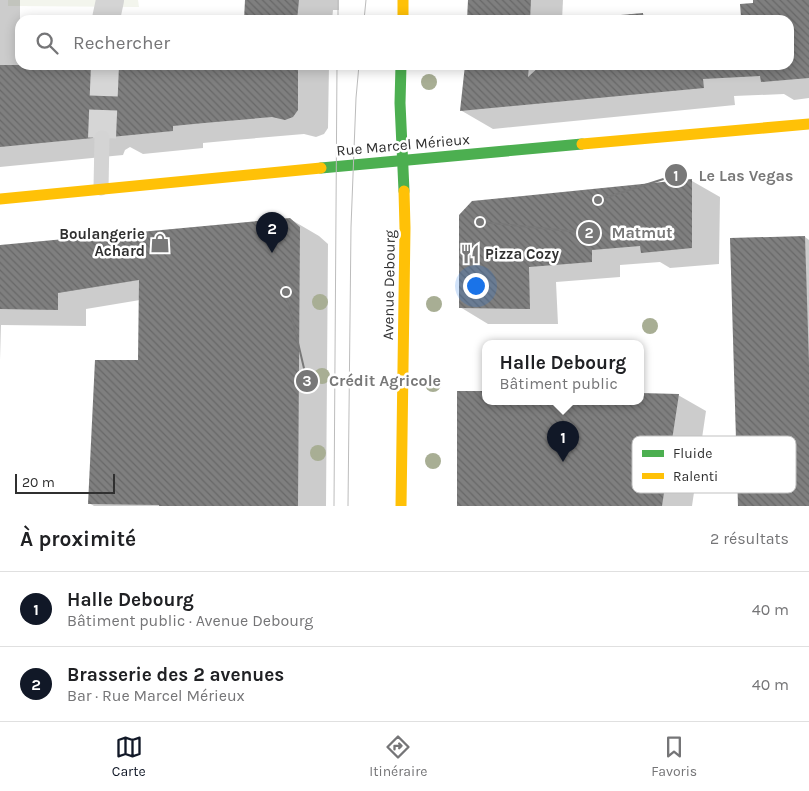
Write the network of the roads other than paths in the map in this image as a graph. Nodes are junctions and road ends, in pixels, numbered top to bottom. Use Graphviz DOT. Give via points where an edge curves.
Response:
graph roads {
  1 [pos="403,0"];
  2 [pos="403,15"];
  3 [pos="401,70"];
  4 [pos="809,124"];
  5 [pos="102,138"];
  6 [pos="403,159"];
  7 [pos="101,188"];
  8 [pos="0,199"];
  9 [pos="401,506"];
  1 -- 2 [label="street"];
  3 -- 6 [label="street, Avenue Debourg"];
  4 -- 6 [label="street, Rue Marcel Mérieux"];
  5 -- 7 [label="lane"];
  6 -- 7 [label="street, Rue Marcel Mérieux"];
  6 -- 9 [label="street, Avenue Debourg" via="405,257"];
  7 -- 8 [label="street, Rue Marcel Mérieux"];
}
